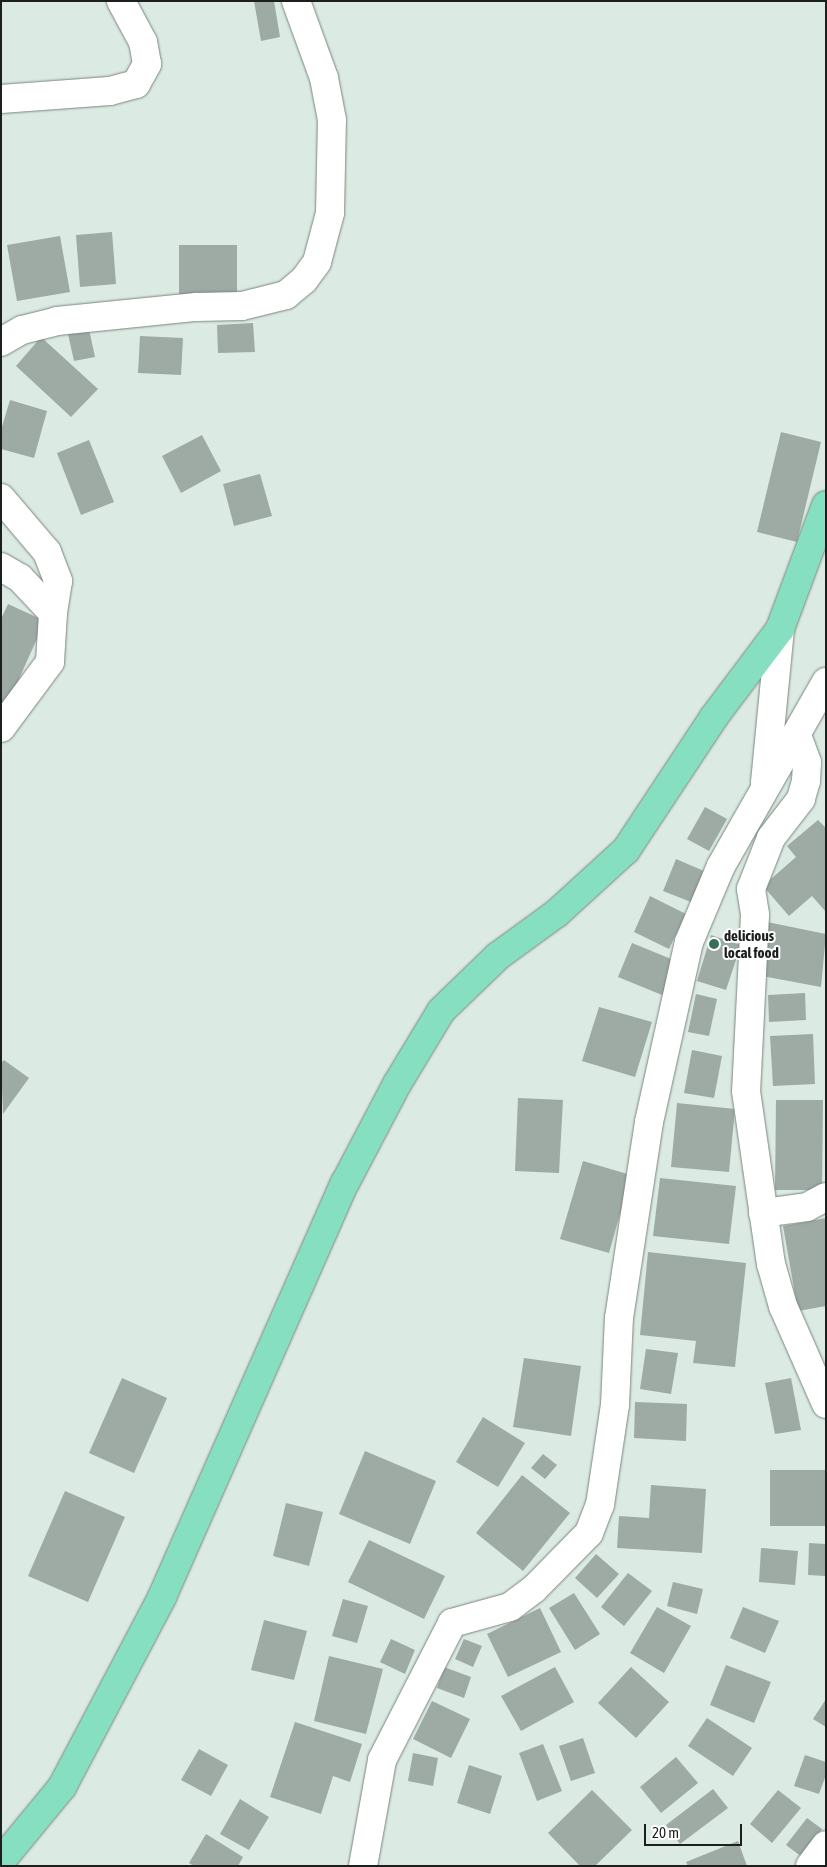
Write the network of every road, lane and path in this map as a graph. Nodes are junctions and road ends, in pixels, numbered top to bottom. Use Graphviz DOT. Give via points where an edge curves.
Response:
graph roads {
  1 [pos="121,1"];
  2 [pos="296,1"];
  3 [pos="1,99"];
  4 [pos="1,342"];
  5 [pos="1,498"];
  6 [pos="826,505"];
  7 [pos="1,567"];
  8 [pos="53,613"];
  9 [pos="780,629"];
  10 [pos="826,682"];
  11 [pos="1,728"];
  12 [pos="797,735"];
  13 [pos="826,785"];
  14 [pos="764,789"];
  15 [pos="800,799"];
  16 [pos="826,1197"];
  17 [pos="763,1214"];
  18 [pos="826,1404"];
  19 [pos="826,1845"];
  20 [pos="1,1861"];
  21 [pos="363,1866"];
  22 [pos="810,1866"];
  1 -- 3 [label="street" via="143,42 147,64 136,84 110,91"];
  2 -- 4 [label="street" via="324,78 332,120 330,213 317,262 304,280 286,295 242,306 196,306 57,321 22,330"];
  5 -- 8 [label="street" via="47,552 58,581"];
  6 -- 9 [label="main road"];
  7 -- 8 [label="street" via="20,578"];
  8 -- 11 [label="street" via="50,662"];
  9 -- 14 [label="street"];
  9 -- 20 [label="main road" via="714,717 626,850 557,913 498,956 441,1011 344,1183 162,1597 62,1787"];
  10 -- 12 [label="street"];
  12 -- 14 [label="street"];
  12 -- 15 [label="street" via="807,762 806,781"];
  13 -- 15 [label="street"];
  14 -- 21 [label="street" via="700,910 680,980 649,1122 619,1318 615,1405 596,1514 589,1533 516,1603 452,1623 382,1760"];
  15 -- 17 [label="street" via="771,838 751,889 755,915 746,1091"];
  16 -- 17 [label="street" via="807,1207"];
  17 -- 18 [label="street" via="771,1264 783,1306"];
  19 -- 22 [label="street"];
}
